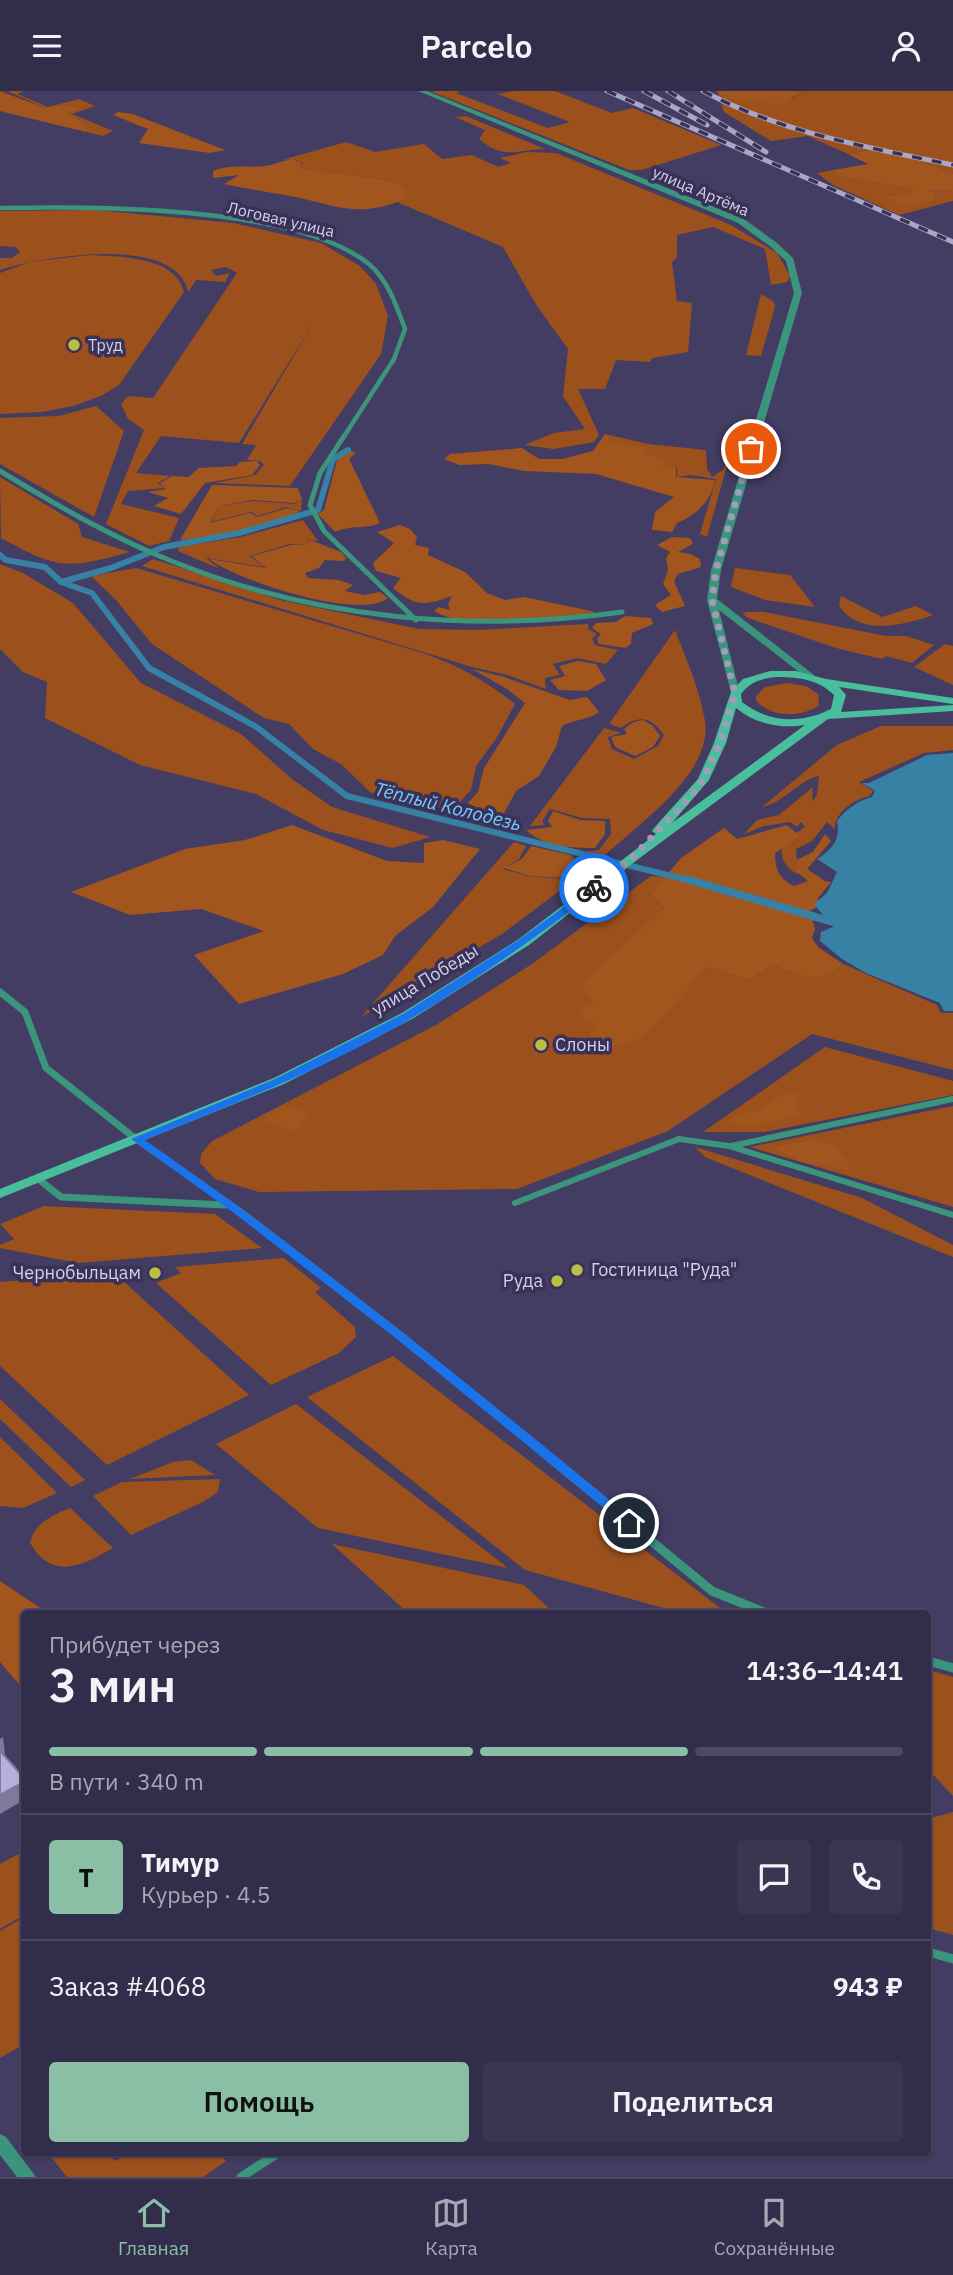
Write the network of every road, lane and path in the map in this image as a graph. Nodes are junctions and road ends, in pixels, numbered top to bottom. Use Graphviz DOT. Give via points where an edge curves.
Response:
graph roads {
  1 [pos="421,91"];
  2 [pos="0,208"];
  3 [pos="0,471"];
  4 [pos="712,600"];
  5 [pos="622,612"];
  6 [pos="416,620"];
  7 [pos="811,677"];
  8 [pos="824,681"];
  9 [pos="735,694"];
  10 [pos="953,701"];
  11 [pos="953,708"];
  12 [pos="825,717"];
  13 [pos="633,857"];
  14 [pos="0,992"];
  15 [pos="953,1099"];
  16 [pos="136,1139"];
  17 [pos="729,1146"];
  18 [pos="37,1178"];
  19 [pos="0,1194"];
  20 [pos="515,1203"];
  21 [pos="227,1205"];
  22 [pos="953,1215"];
  23 [pos="759,1610"];
  24 [pos="931,1662"];
  25 [pos="953,1668"];
  26 [pos="931,1953"];
  27 [pos="953,1959"];
  28 [pos="0,2143"];
  29 [pos="273,2156"];
  30 [pos="27,2177"];
  31 [pos="241,2177"];
  1 -- 4 [label="street, улица Артёма" via="741,221 790,260 798,293 716,570"];
  2 -- 6 [label="street, Логовая улица" via="70,206 227,218 341,245 368,263 387,284 405,329 394,359 320,473 310,505 315,518"];
  3 -- 6 [label="street" via="74,516 163,558 282,597"];
  4 -- 7 [label="street"];
  4 -- 9 [label="street"];
  5 -- 6 [label="street" via="578,620 479,625"];
  7 -- 8 [label="main road"];
  7 -- 9 [label="main road" via="764,675 750,679"];
  8 -- 10 [label="main road"];
  8 -- 12 [label="main road" via="840,695 836,711"];
  9 -- 12 [label="main road" via="737,703 758,717 794,723"];
  9 -- 13 [label="main road" via="703,780"];
  11 -- 12 [label="main road"];
  12 -- 13 [label="main road, улица Победы"];
  13 -- 16 [label="main road, улица Победы" via="524,942 407,1016 279,1081"];
  14 -- 16 [label="street" via="25,1012 46,1067"];
  15 -- 17 [label="street"];
  16 -- 18 [label="main road, улица Победы"];
  16 -- 21 [label="street"];
  17 -- 20 [label="street" via="679,1139"];
  17 -- 22 [label="street"];
  18 -- 19 [label="main road, улица Победы"];
  18 -- 21 [label="street" via="61,1197"];
  21 -- 23 [label="street" via="403,1337 712,1591"];
  24 -- 25 [label="street"];
  26 -- 27 [label="street"];
  28 -- 30 [label="street"];
  29 -- 31 [label="street"];
}
